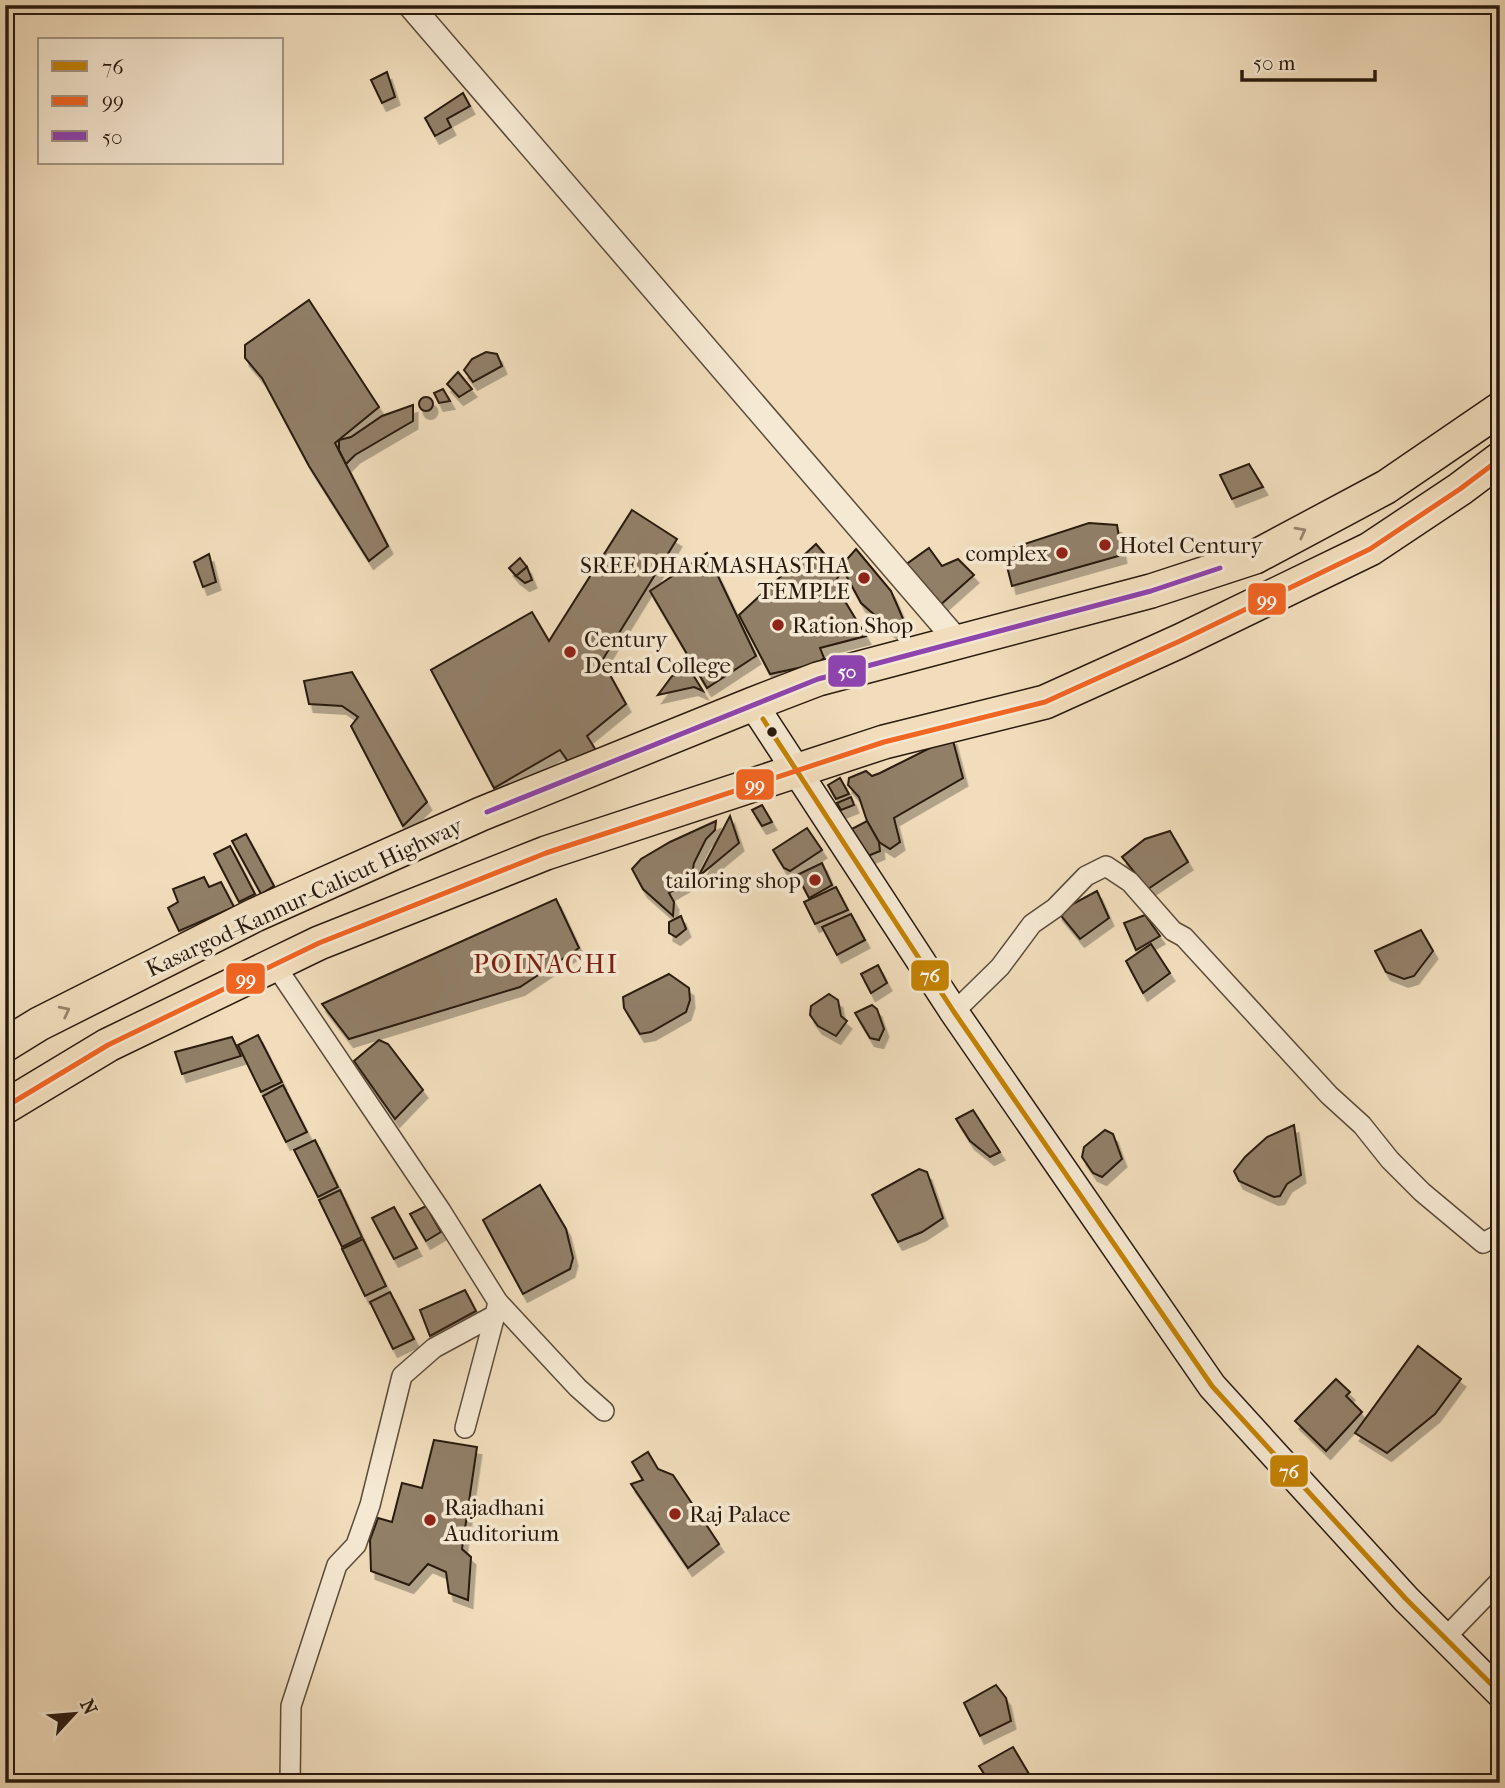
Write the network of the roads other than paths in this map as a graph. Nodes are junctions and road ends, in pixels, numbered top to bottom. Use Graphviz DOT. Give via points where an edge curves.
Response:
graph roads {
  1 [pos="410,5"];
  2 [pos="1500,409"];
  3 [pos="1500,458"];
  4 [pos="958,643"];
  5 [pos="753,704"];
  6 [pos="797,772"];
  7 [pos="275,965"];
  8 [pos="954,1012"];
  9 [pos="5,1045"];
  10 [pos="5,1107"];
  11 [pos="1500,1234"];
  12 [pos="497,1309"];
  13 [pos="604,1411"];
  14 [pos="465,1428"];
  15 [pos="1500,1581"];
  16 [pos="1445,1638"];
  17 [pos="1500,1693"];
  18 [pos="290,1783"];
  1 -- 4 [label="street"];
  4 -- 2 [label="highway, Kasargod-Kannur-Calicut Highway, one-way" via="1151,591 1255,557 1386,487"];
  3 -- 6 [label="highway" via="1370,549 1045,702 884,742"];
  4 -- 5 [label="highway, Kasargod-Kannur-Calicut Highway" via="818,679"];
  5 -- 6 [label="main road"];
  9 -- 5 [label="highway, Kasargod-Kannur-Calicut Highway, one-way" via="255,915 481,814"];
  6 -- 7 [label="highway" via="545,853"];
  6 -- 8 [label="main road"];
  7 -- 10 [label="highway" via="108,1045"];
  7 -- 12 [label="street" via="441,1211"];
  8 -- 11 [label="street" via="1000,967 1032,923 1055,908 1086,876 1106,866 1130,882 1173,931 1184,937 1422,1192 1483,1243"];
  8 -- 16 [label="main road" via="1212,1386"];
  12 -- 13 [label="street"];
  12 -- 14 [label="street"];
  12 -- 18 [label="street" via="435,1348 402,1376 370,1506 356,1545 337,1565 291,1706"];
  15 -- 16 [label="street"];
  16 -- 17 [label="main road"];
}
